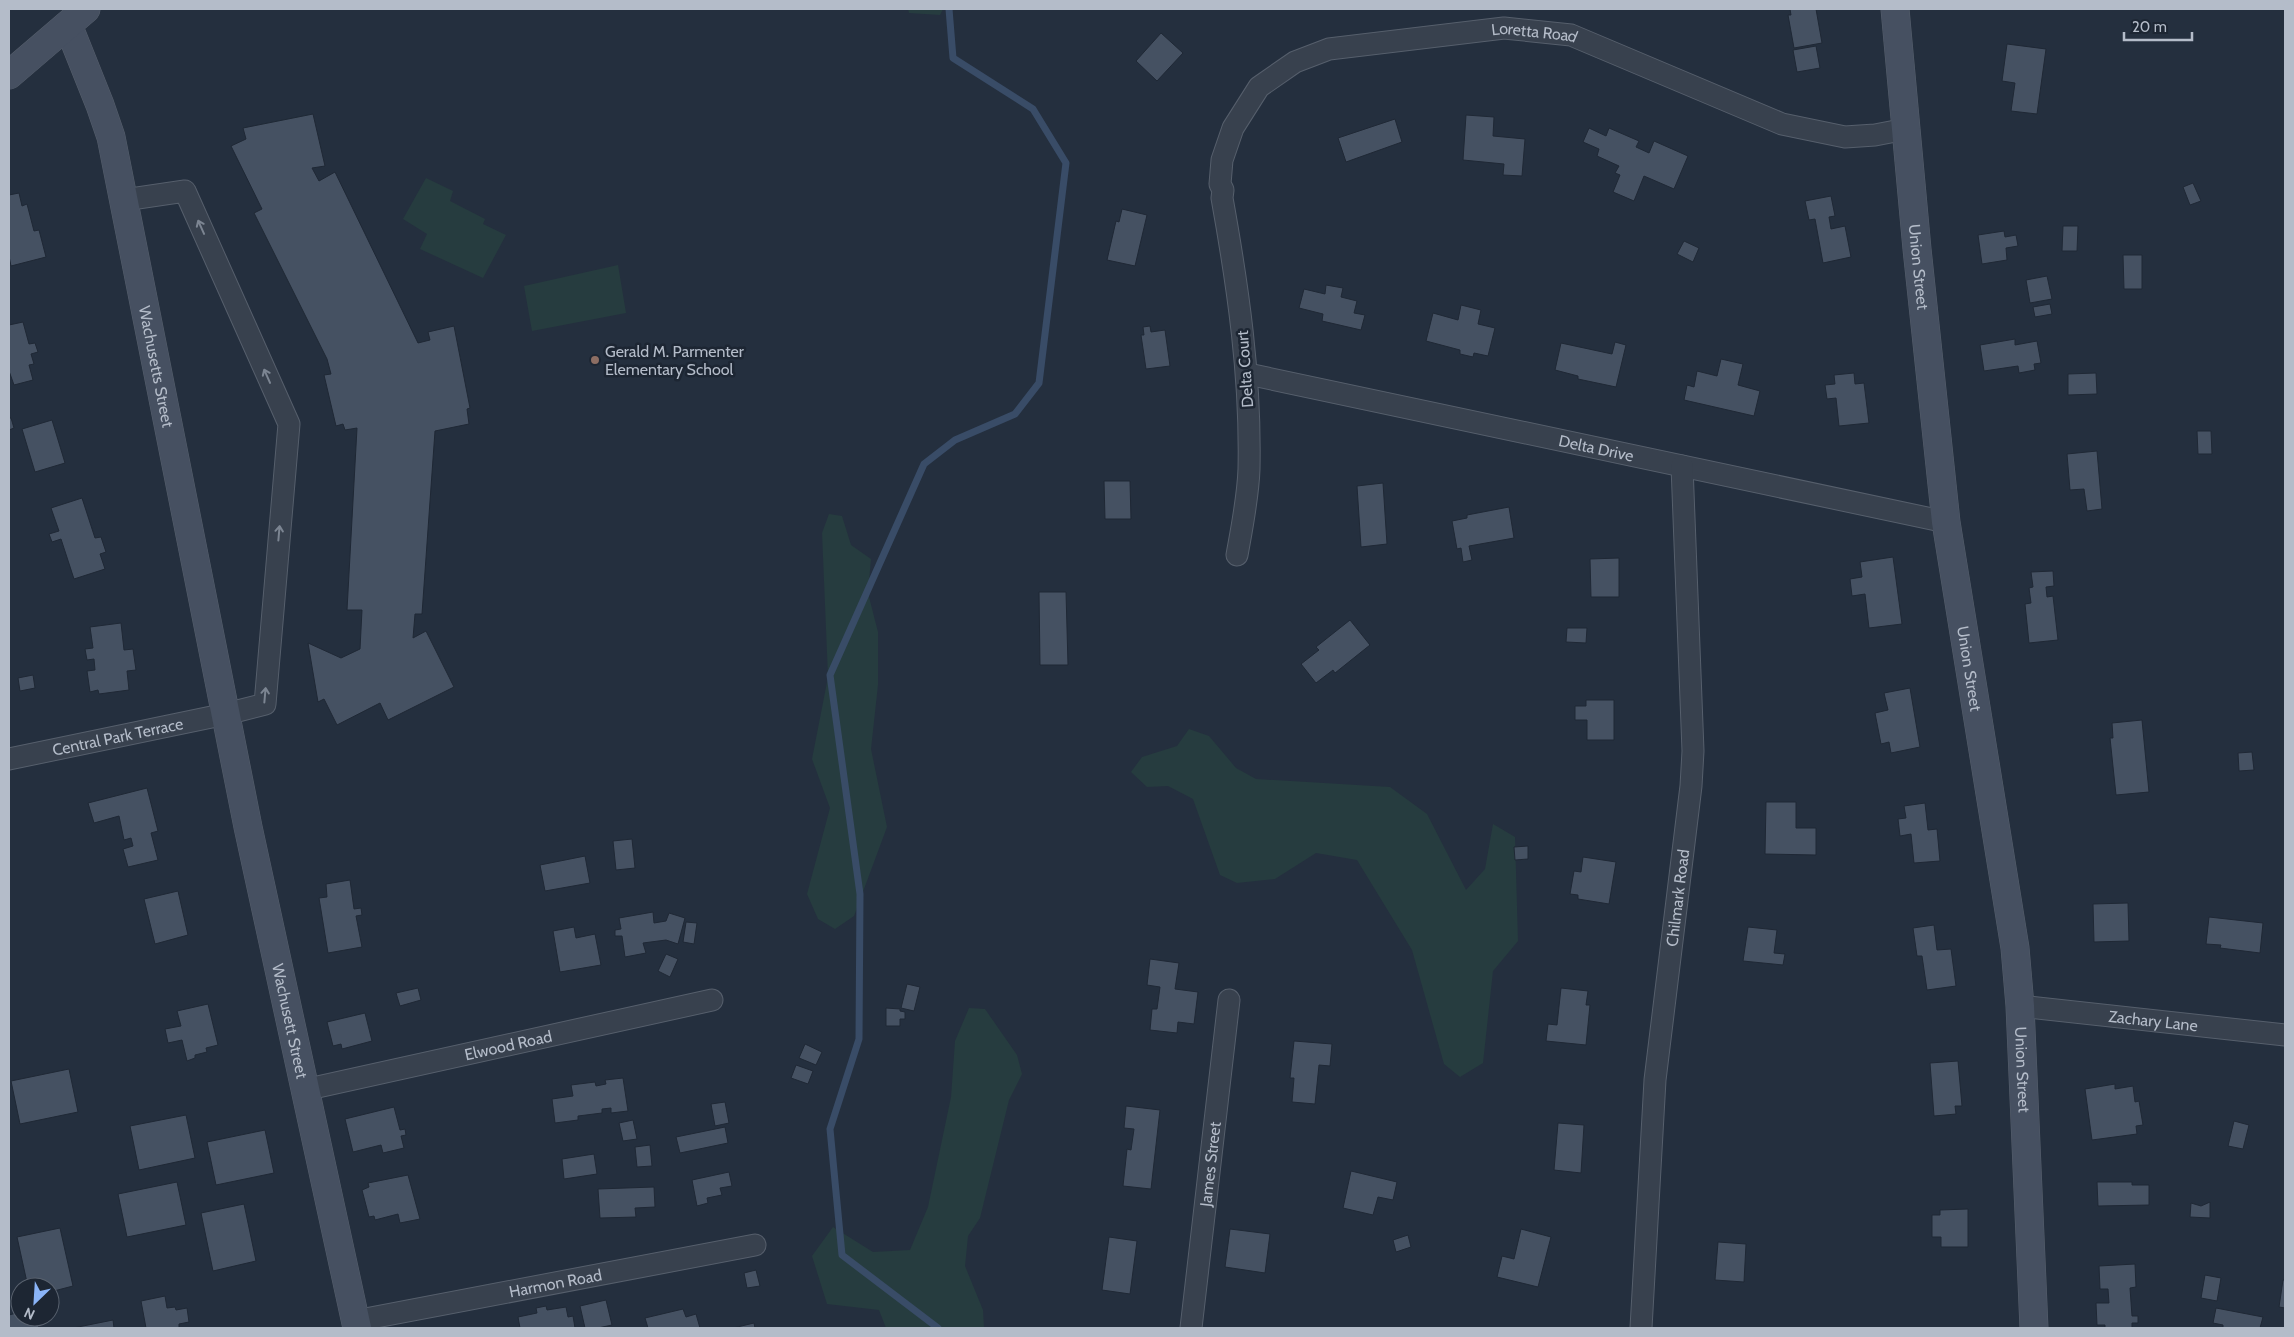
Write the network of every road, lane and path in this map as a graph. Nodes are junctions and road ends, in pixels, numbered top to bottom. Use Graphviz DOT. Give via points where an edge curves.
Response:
graph roads {
  1 [pos="1894,9"];
  2 [pos="77,17"];
  3 [pos="9,75"];
  4 [pos="1906,129"];
  5 [pos="1220,184"];
  6 [pos="124,200"];
  7 [pos="1248,374"];
  8 [pos="1682,466"];
  9 [pos="1946,522"];
  10 [pos="1238,555"];
  11 [pos="226,714"];
  12 [pos="9,760"];
  13 [pos="712,1000"];
  14 [pos="1229,1000"];
  15 [pos="2020,1006"];
  16 [pos="2285,1035"];
  17 [pos="304,1090"];
  18 [pos="755,1245"];
  19 [pos="356,1324"];
  20 [pos="1191,1328"];
  21 [pos="1641,1328"];
  22 [pos="2034,1328"];
  1 -- 4 [label="main road, Union Street"];
  2 -- 3 [label="main road"];
  2 -- 6 [label="main road, Wachusetts Street" via="111,137"];
  4 -- 5 [label="street, Loretta Road" via="1852,137 1782,124 1572,35 1504,28 1328,49 1295,62 1259,87 1233,128 1222,160"];
  4 -- 9 [label="main road, Union Street"];
  5 -- 7 [label="street, Delta Court" via="1236,274"];
  6 -- 11 [label="main road, Wachusetts Street"];
  11 -- 6 [label="street, Central Park Terrace, one-way" via="265,704 289,424 184,191"];
  7 -- 8 [label="street, Delta Drive"];
  7 -- 10 [label="street, Delta Court" via="1249,470"];
  8 -- 9 [label="street, Delta Drive"];
  8 -- 21 [label="street, Chilmark Road" via="1693,752 1655,1080"];
  9 -- 15 [label="main road, Union Street" via="2015,948"];
  11 -- 12 [label="street, Central Park Terrace"];
  11 -- 17 [label="main road, Wachusett Street"];
  13 -- 17 [label="street, Elwood Road"];
  14 -- 20 [label="street, James Street"];
  15 -- 16 [label="street, Zachary Lane"];
  15 -- 22 [label="main road, Union Street"];
  17 -- 19 [label="main road, Wachusett Street"];
  18 -- 19 [label="street, Harmon Road"];
}
